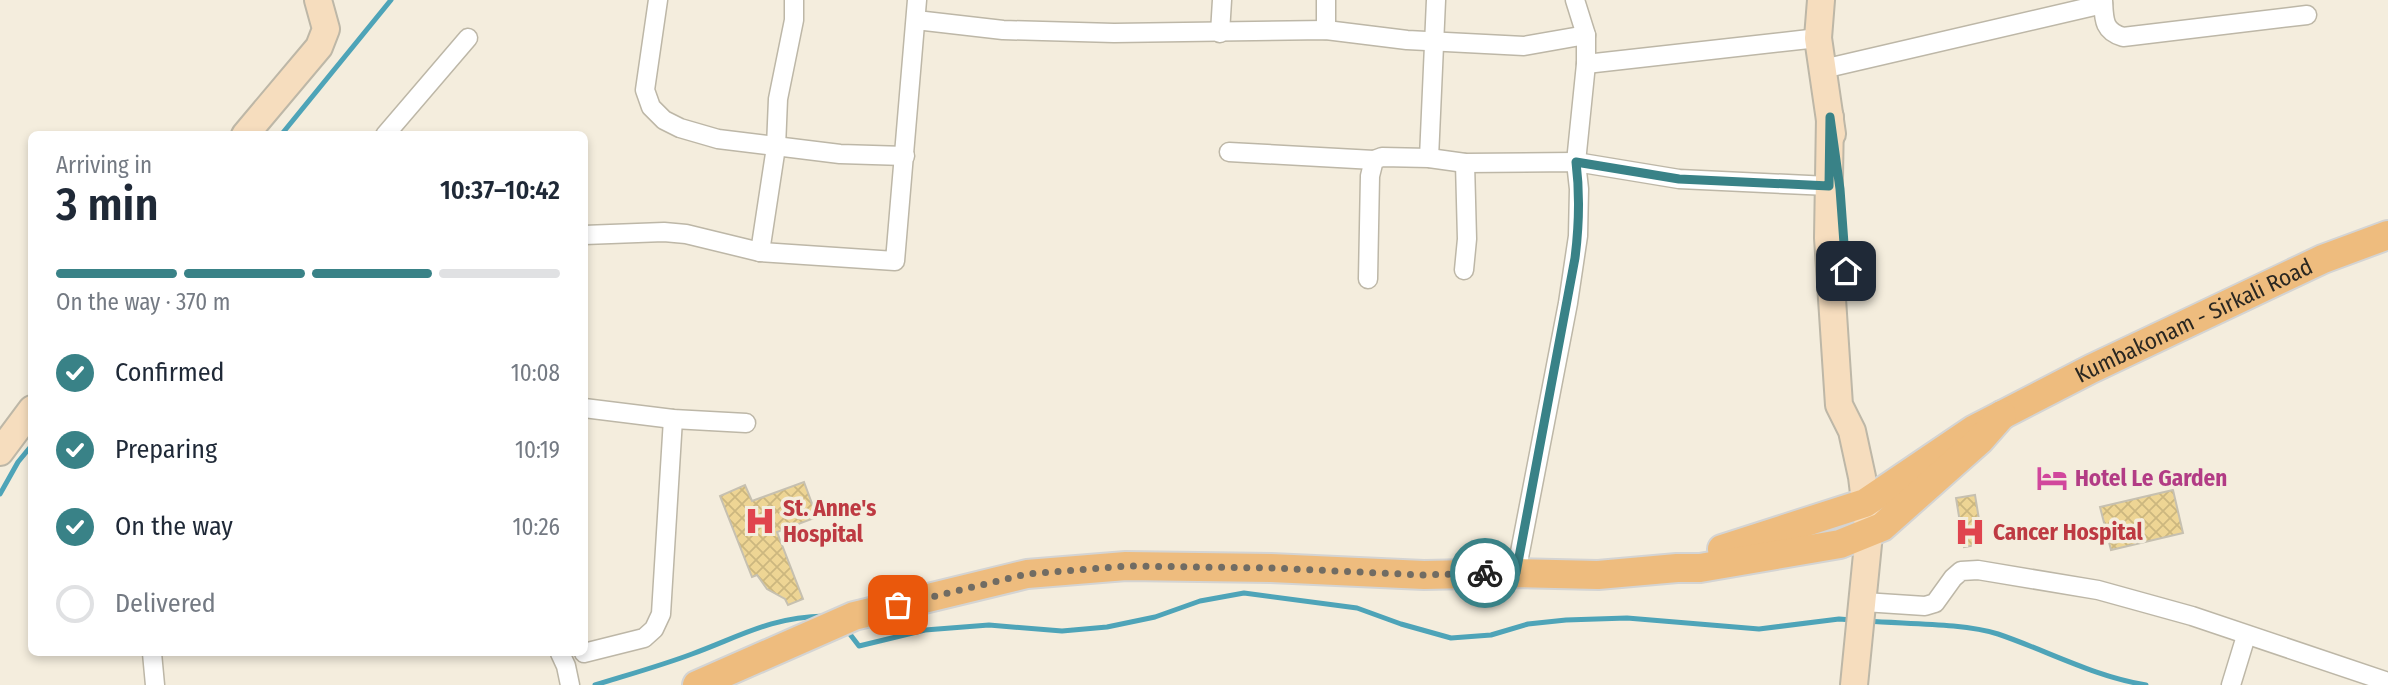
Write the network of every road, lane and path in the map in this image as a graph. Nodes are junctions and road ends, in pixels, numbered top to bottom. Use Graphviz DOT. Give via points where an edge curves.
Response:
graph roads {
  1 [pos="318,0"];
  2 [pos="658,0"];
  3 [pos="794,0"];
  4 [pos="917,0"];
  5 [pos="1222,0"];
  6 [pos="1326,0"];
  7 [pos="1436,0"];
  8 [pos="1575,0"];
  9 [pos="1821,0"];
  10 [pos="2103,2"];
  11 [pos="2307,15"];
  12 [pos="916,20"];
  13 [pos="1326,30"];
  14 [pos="1220,33"];
  15 [pos="1586,35"];
  16 [pos="468,38"];
  17 [pos="1818,38"];
  18 [pos="1436,40"];
  19 [pos="1586,64"];
  20 [pos="1823,69"];
  21 [pos="1830,117"];
  22 [pos="248,131"];
  23 [pos="388,131"];
  24 [pos="776,147"];
  25 [pos="1229,152"];
  26 [pos="905,156"];
  27 [pos="1429,158"];
  28 [pos="1374,160"];
  29 [pos="1576,162"];
  30 [pos="1465,163"];
  31 [pos="1829,186"];
  32 [pos="588,235"];
  33 [pos="2388,235"];
  34 [pos="760,252"];
  35 [pos="1464,270"];
  36 [pos="1368,279"];
  37 [pos="588,408"];
  38 [pos="2002,415"];
  39 [pos="28,418"];
  40 [pos="673,419"];
  41 [pos="746,423"];
  42 [pos="1852,431"];
  43 [pos="17,441"];
  44 [pos="1866,503"];
  45 [pos="1869,534"];
  46 [pos="1677,568"];
  47 [pos="1516,573"];
  48 [pos="1863,606"];
  49 [pos="2246,636"];
  50 [pos="588,652"];
  51 [pos="152,656"];
  52 [pos="562,658"];
  53 [pos="2381,682"];
  54 [pos="155,685"];
  55 [pos="570,685"];
  56 [pos="696,685"];
  57 [pos="1854,685"];
  58 [pos="2231,685"];
  1 -- 22 [label="main road" via="326,29 319,47"];
  2 -- 24 [label="street" via="645,90 651,107 680,128"];
  3 -- 24 [label="street" via="778,99"];
  4 -- 12 [label="street"];
  5 -- 14 [label="street"];
  6 -- 13 [label="street"];
  7 -- 18 [label="street"];
  8 -- 15 [label="street"];
  9 -- 17 [label="main road"];
  10 -- 11 [label="street" via="2105,25 2112,34 2123,37"];
  10 -- 20 [label="street"];
  12 -- 14 [label="street" via="1003,30"];
  12 -- 26 [label="street"];
  13 -- 14 [label="street"];
  13 -- 18 [label="street"];
  15 -- 18 [label="street" via="1524,46"];
  15 -- 19 [label="street"];
  16 -- 23 [label="street"];
  17 -- 19 [label="street"];
  17 -- 20 [label="main road"];
  18 -- 27 [label="street"];
  19 -- 29 [label="street"];
  20 -- 21 [label="main road"];
  21 -- 31 [label="main road"];
  21 -- 42 [label="main road" via="1840,189 1856,407"];
  24 -- 26 [label="street"];
  24 -- 34 [label="street"];
  25 -- 28 [label="street"];
  26 -- 34 [label="street" via="895,261"];
  27 -- 28 [label="street"];
  27 -- 30 [label="street"];
  28 -- 36 [label="street"];
  29 -- 30 [label="street"];
  29 -- 31 [label="street" via="1679,179"];
  29 -- 47 [label="street" via="1578,236"];
  30 -- 35 [label="street"];
  31 -- 42 [label="main road" via="1839,405"];
  32 -- 34 [label="street" via="686,234"];
  33 -- 38 [label="main road, Kumbakonam - Sirkali Road" via="2323,259"];
  37 -- 40 [label="street"];
  38 -- 44 [label="main road, Kumbakonam - Sirkali Road"];
  38 -- 45 [label="main road, Kumbakonam - Sirkali Road" via="1899,515"];
  39 -- 43 [label="main road"];
  40 -- 41 [label="street"];
  40 -- 50 [label="street" via="661,614 643,638"];
  42 -- 44 [label="main road"];
  44 -- 45 [label="main road"];
  44 -- 46 [label="main road, Kumbakonam - Sirkali Road" via="1697,557"];
  45 -- 46 [label="main road, Kumbakonam - Sirkali Road" via="1840,544"];
  45 -- 48 [label="main road"];
  46 -- 47 [label="main road, Kumbakonam - Sirkali Road" via="1598,575"];
  47 -- 56 [label="main road, Kumbakonam - Sirkali Road" via="1424,575 1126,566 1027,574 843,620"];
  48 -- 49 [label="street" via="1935,603 1961,570 1978,570 2098,590"];
  48 -- 57 [label="main road"];
  49 -- 53 [label="street"];
  49 -- 58 [label="street"];
  51 -- 54 [label="street"];
  52 -- 55 [label="street"];
}
